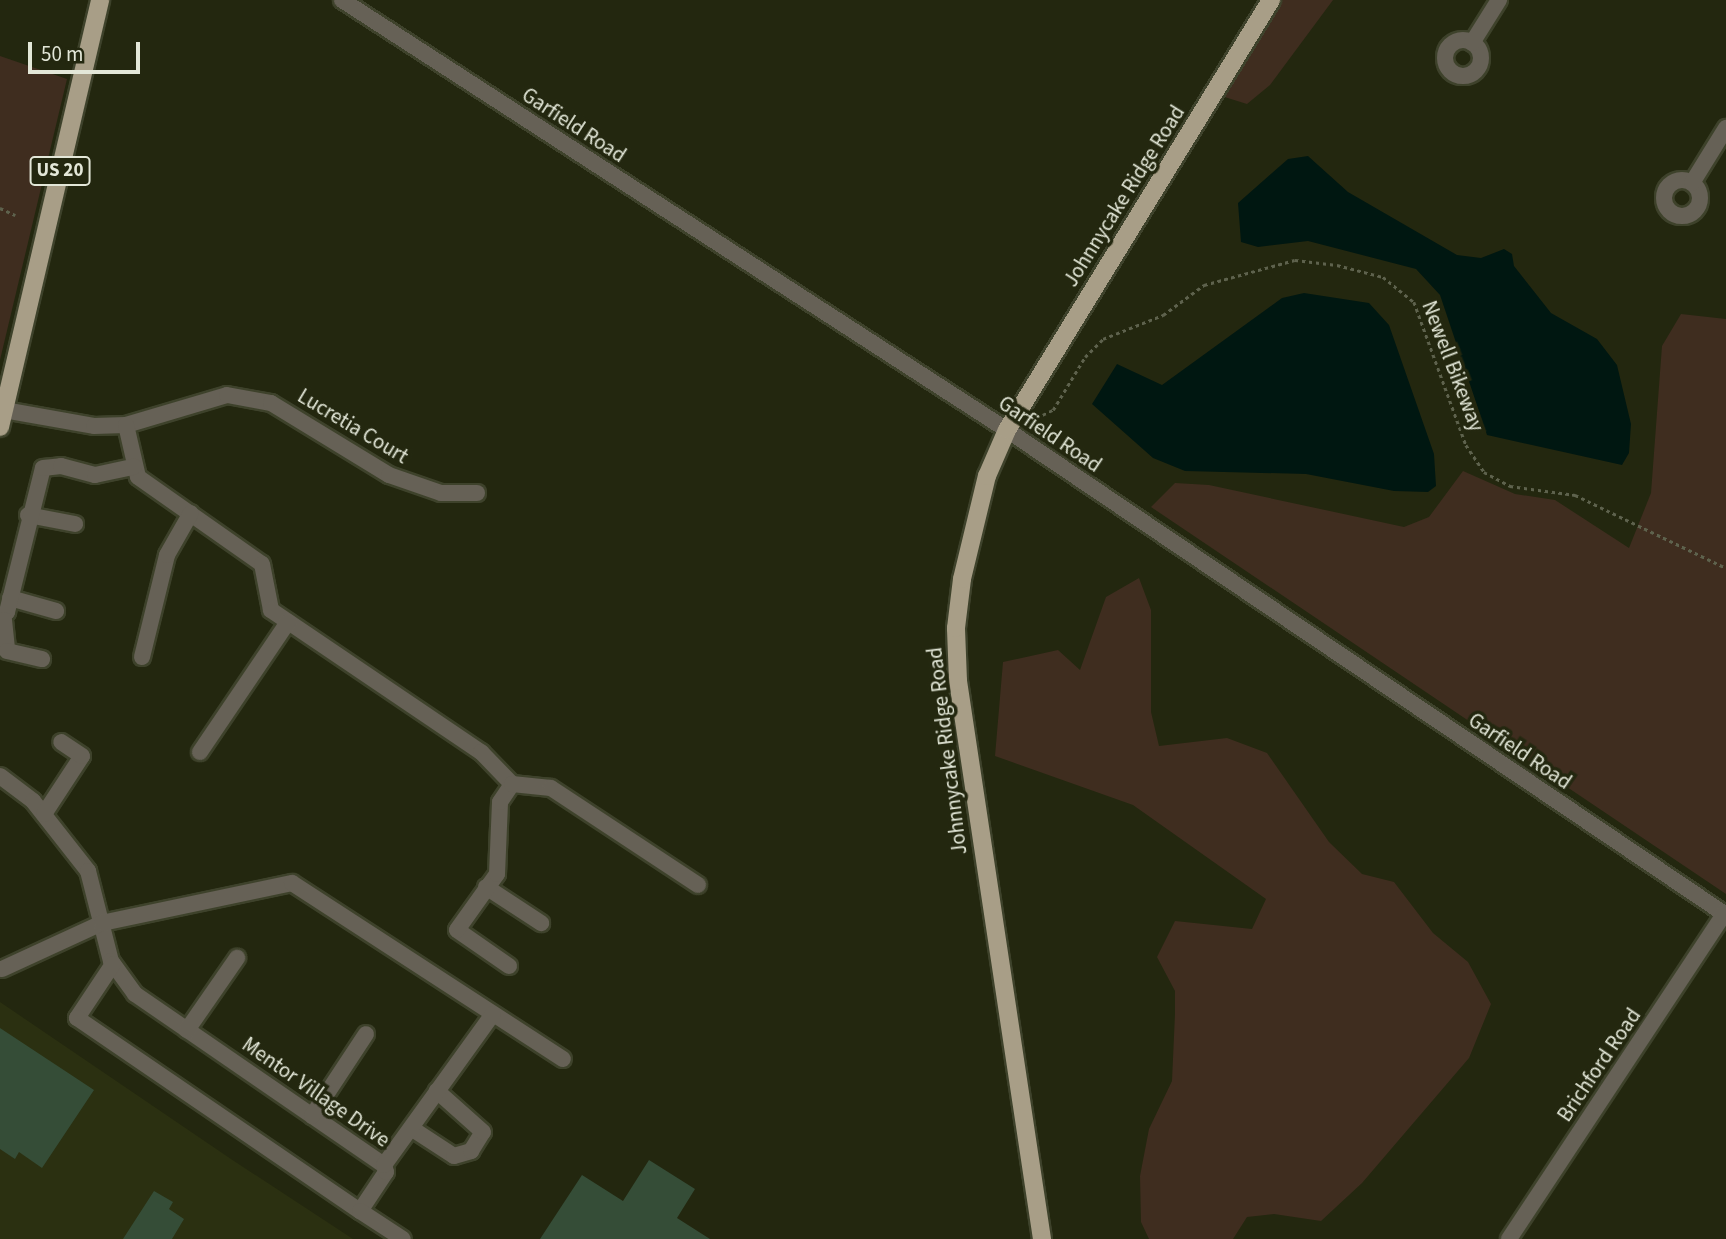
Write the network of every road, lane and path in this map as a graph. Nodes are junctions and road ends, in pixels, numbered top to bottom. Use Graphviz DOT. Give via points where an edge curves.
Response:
graph roads {
  1 [pos="100,0"];
  2 [pos="342,0"];
  3 [pos="1271,0"];
  4 [pos="1499,0"];
  5 [pos="1472,43"];
  6 [pos="1726,128"];
  7 [pos="1692,183"];
  8 [pos="0,208"];
  9 [pos="15,215"];
  10 [pos="1017,413"];
  11 [pos="2,419"];
  12 [pos="126,425"];
  13 [pos="1007,430"];
  14 [pos="134,467"];
  15 [pos="477,493"];
  16 [pos="191,513"];
  17 [pos="29,515"];
  18 [pos="75,524"];
  19 [pos="1726,568"];
  20 [pos="10,598"];
  21 [pos="57,611"];
  22 [pos="2,619"];
  23 [pos="288,622"];
  24 [pos="142,657"];
  25 [pos="42,659"];
  26 [pos="61,742"];
  27 [pos="200,752"];
  28 [pos="0,776"];
  29 [pos="512,784"];
  30 [pos="44,814"];
  31 [pos="698,885"];
  32 [pos="486,887"];
  33 [pos="1725,915"];
  34 [pos="102,923"];
  35 [pos="541,923"];
  36 [pos="237,958"];
  37 [pos="113,964"];
  38 [pos="509,966"];
  39 [pos="2,969"];
  40 [pos="493,1014"];
  41 [pos="187,1030"];
  42 [pos="366,1034"];
  43 [pos="563,1059"];
  44 [pos="437,1091"];
  45 [pos="313,1116"];
  46 [pos="411,1128"];
  47 [pos="384,1165"];
  48 [pos="360,1211"];
  49 [pos="403,1239"];
  50 [pos="1042,1239"];
  51 [pos="1509,1239"];
  1 -- 11 [label="main road, US 20"];
  2 -- 13 [label="street, Garfield Road"];
  3 -- 10 [label="main road, Johnnycake Ridge Road"];
  4 -- 5 [label="street"];
  6 -- 7 [label="street"];
  8 -- 9 [label="path"];
  10 -- 13 [label="main road, Johnnycake Ridge Road"];
  10 -- 19 [label="path, Newell Bikeway" via="1033,422 1044,418 1093,348 1163,315 1204,285 1295,260 1336,265 1383,277 1414,302 1466,446 1484,472 1510,486 1575,495"];
  11 -- 12 [label="street, Lucretia Court"];
  12 -- 14 [label="street"];
  12 -- 15 [label="street, Lucretia Court" via="227,395 271,402 389,475 441,493"];
  13 -- 33 [label="street, Garfield Road"];
  13 -- 50 [label="main road, Johnnycake Ridge Road" via="971,536 956,628 970,774"];
  14 -- 16 [label="street" via="138,477"];
  14 -- 17 [label="street" via="95,475 46,466 38,473"];
  16 -- 23 [label="street" via="262,564 271,610"];
  16 -- 24 [label="street" via="167,555"];
  17 -- 18 [label="street"];
  17 -- 20 [label="street"];
  20 -- 21 [label="street"];
  20 -- 22 [label="street"];
  22 -- 25 [label="street" via="6,651"];
  23 -- 27 [label="street"];
  23 -- 29 [label="street" via="481,752"];
  26 -- 30 [label="street" via="82,756"];
  28 -- 30 [label="street, Mentor Village Drive"];
  29 -- 31 [label="street" via="551,788"];
  29 -- 32 [label="street" via="500,802 497,874"];
  30 -- 34 [label="street, Mentor Village Drive" via="88,871"];
  32 -- 35 [label="street"];
  32 -- 38 [label="street" via="457,929"];
  33 -- 51 [label="street, Brichford Road"];
  34 -- 37 [label="street, Mentor Village Drive"];
  34 -- 39 [label="street"];
  34 -- 40 [label="street" via="292,883"];
  36 -- 41 [label="street"];
  37 -- 41 [label="street, Mentor Village Drive" via="135,993"];
  37 -- 48 [label="street" via="77,1018"];
  40 -- 43 [label="street"];
  40 -- 44 [label="street, Mentor Village Drive"];
  41 -- 45 [label="street, Mentor Village Drive"];
  42 -- 45 [label="street"];
  44 -- 46 [label="street, Mentor Village Drive"];
  44 -- 46 [label="street" via="483,1132 471,1151 454,1156"];
  45 -- 47 [label="street, Mentor Village Drive"];
  46 -- 47 [label="street, Mentor Village Drive"];
  47 -- 48 [label="street" via="386,1172"];
  48 -- 49 [label="street"];
}
